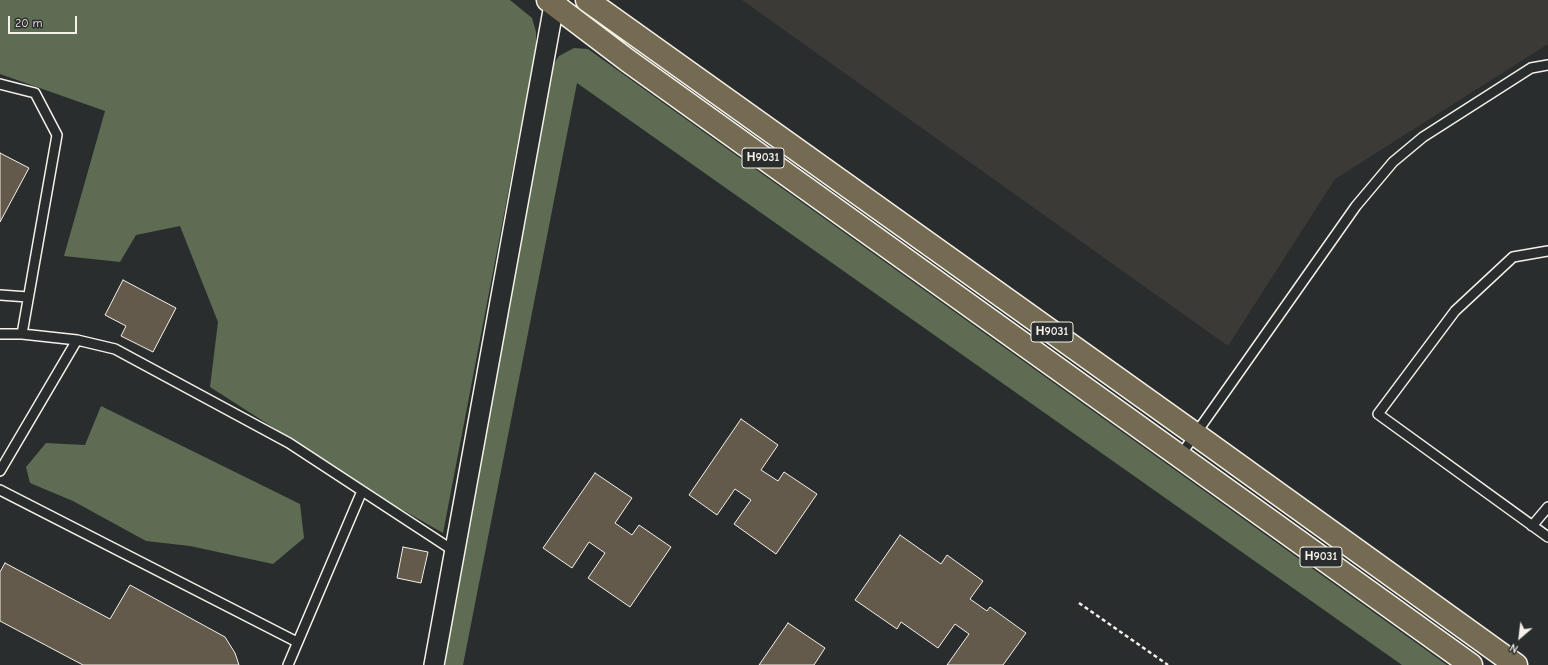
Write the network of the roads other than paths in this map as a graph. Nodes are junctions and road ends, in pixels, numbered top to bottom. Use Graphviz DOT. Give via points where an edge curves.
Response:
graph roads {
  1 [pos="586,0"];
  2 [pos="553,2"];
  3 [pos="1548,65"];
  4 [pos="0,84"];
  5 [pos="1548,251"];
  6 [pos="0,296"];
  7 [pos="28,297"];
  8 [pos="0,334"];
  9 [pos="22,334"];
  10 [pos="77,340"];
  11 [pos="1195,434"];
  12 [pos="1180,456"];
  13 [pos="0,470"];
  14 [pos="0,490"];
  15 [pos="362,491"];
  16 [pos="1548,507"];
  17 [pos="1532,526"];
  18 [pos="1548,537"];
  19 [pos="454,551"];
  20 [pos="297,642"];
  21 [pos="288,665"];
  22 [pos="434,665"];
  23 [pos="1471,665"];
  24 [pos="1516,665"];
  1 -- 11 [label="main road, Н9031"];
  2 -- 12 [label="main road, Н9031" via="646,74"];
  2 -- 19 [label="street"];
  3 -- 11 [label="lane" via="1531,68 1423,137 1393,162 1356,206"];
  4 -- 7 [label="lane" via="35,93 57,135"];
  5 -- 17 [label="lane" via="1513,257 1455,311 1378,414"];
  6 -- 7 [label="lane"];
  7 -- 9 [label="lane"];
  8 -- 9 [label="lane"];
  9 -- 10 [label="lane"];
  10 -- 13 [label="lane"];
  10 -- 15 [label="lane" via="115,349 289,443"];
  11 -- 12 [label="lane"];
  11 -- 24 [label="main road, Н9031"];
  12 -- 23 [label="main road, Н9031"];
  14 -- 20 [label="lane"];
  15 -- 19 [label="lane"];
  15 -- 20 [label="lane"];
  16 -- 17 [label="lane"];
  17 -- 18 [label="lane"];
  19 -- 22 [label="street"];
  20 -- 21 [label="lane"];
}
